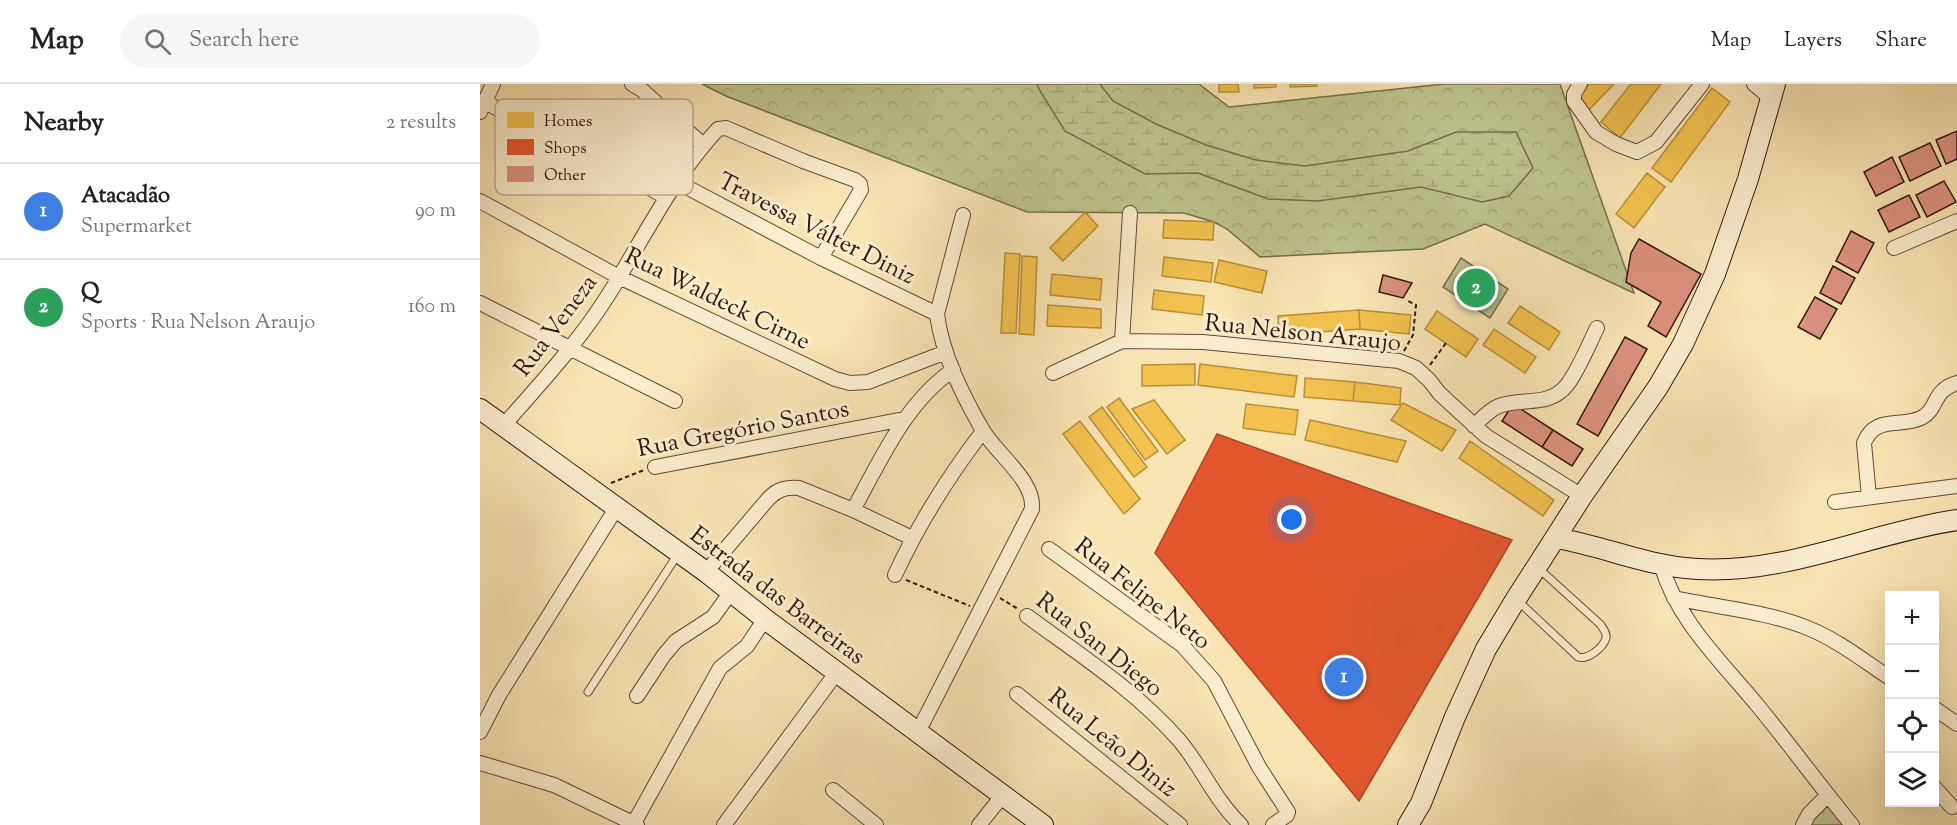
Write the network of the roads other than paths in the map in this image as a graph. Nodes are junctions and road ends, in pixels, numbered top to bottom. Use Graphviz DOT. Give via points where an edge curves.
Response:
graph roads {
  1 [pos="493,84"];
  2 [pos="632,84"];
  3 [pos="1580,84"];
  4 [pos="1702,84"];
  5 [pos="1754,84"];
  6 [pos="1774,92"];
  7 [pos="652,99"];
  8 [pos="483,107"];
  9 [pos="693,136"];
  10 [pos="703,145"];
  11 [pos="693,159"];
  12 [pos="693,190"];
  13 [pos="662,195"];
  14 [pos="666,197"];
  15 [pos="480,201"];
  16 [pos="1130,213"];
  17 [pos="963,216"];
  18 [pos="1957,221"];
  19 [pos="1894,248"];
  20 [pos="821,258"];
  21 [pos="620,277"];
  22 [pos="480,303"];
  23 [pos="937,314"];
  24 [pos="1597,328"];
  25 [pos="1122,341"];
  26 [pos="571,350"];
  27 [pos="946,352"];
  28 [pos="953,370"];
  29 [pos="1053,373"];
  30 [pos="1957,383"];
  31 [pos="675,401"];
  32 [pos="480,409"];
  33 [pos="904,419"];
  34 [pos="503,426"];
  35 [pos="1474,426"];
  36 [pos="983,431"];
  37 [pos="655,467"];
  38 [pos="1957,486"];
  39 [pos="1582,495"];
  40 [pos="1869,497"];
  41 [pos="1835,502"];
  42 [pos="617,507"];
  43 [pos="853,510"];
  44 [pos="1957,520"];
  45 [pos="912,538"];
  46 [pos="1556,538"];
  47 [pos="1049,549"];
  48 [pos="679,552"];
  49 [pos="1661,564"];
  50 [pos="1537,567"];
  51 [pos="706,572"];
  52 [pos="895,575"];
  53 [pos="731,592"];
  54 [pos="1674,598"];
  55 [pos="1516,599"];
  56 [pos="1027,616"];
  57 [pos="765,619"];
  58 [pos="837,672"];
  59 [pos="1885,675"];
  60 [pos="588,692"];
  61 [pos="1017,694"];
  62 [pos="637,696"];
  63 [pos="1939,711"];
  64 [pos="1957,724"];
  65 [pos="480,732"];
  66 [pos="918,732"];
  67 [pos="480,764"];
  68 [pos="832,790"];
  69 [pos="1939,792"];
  70 [pos="1003,795"];
  71 [pos="1828,795"];
  72 [pos="1952,807"];
  73 [pos="636,824"];
  74 [pos="724,825"];
  75 [pos="876,825"];
  76 [pos="979,825"];
  77 [pos="1043,825"];
  78 [pos="1180,825"];
  79 [pos="1241,825"];
  80 [pos="1273,825"];
  81 [pos="1408,825"];
  82 [pos="1803,825"];
  83 [pos="1852,825"];
  1 -- 8 [label="street"];
  2 -- 7 [label="street"];
  3 -- 4 [label="street" via="1574,101 1596,132 1637,152 1656,142"];
  5 -- 6 [label="street"];
  6 -- 39 [label="main road" via="1715,274 1683,344 1658,387"];
  9 -- 10 [label="street"];
  10 -- 11 [label="street, Rua Veneza"];
  10 -- 20 [label="street, Rua Veneza" via="718,129 726,128 860,184 861,190"];
  12 -- 20 [label="street, Travessa Válter Diniz"];
  13 -- 14 [label="street"];
  14 -- 21 [label="street, Rua Veneza"];
  15 -- 21 [label="street, Rua Waldeck Cirne"];
  16 -- 25 [label="street"];
  17 -- 23 [label="street"];
  18 -- 19 [label="street"];
  20 -- 23 [label="street, Travessa Válter Diniz"];
  21 -- 26 [label="street, Rua Veneza"];
  21 -- 27 [label="street, Rua Waldeck Cirne" via="815,370 850,382 888,376"];
  22 -- 26 [label="street"];
  23 -- 27 [label="street"];
  24 -- 35 [label="street" via="1568,385 1559,393 1549,399 1497,407"];
  25 -- 29 [label="street, Rua Nelson Araujo"];
  25 -- 35 [label="street, Rua Nelson Araujo" via="1203,342 1399,361 1423,374"];
  26 -- 31 [label="street"];
  26 -- 34 [label="street, Rua Veneza"];
  27 -- 28 [label="street"];
  28 -- 33 [label="street" via="929,388"];
  28 -- 36 [label="street"];
  30 -- 40 [label="street" via="1941,390 1923,417 1883,424 1867,435 1864,443"];
  32 -- 34 [label="main road, Estrada das Barreiras"];
  33 -- 37 [label="street, Rua Gregório Santos"];
  33 -- 43 [label="street"];
  34 -- 42 [label="main road, Estrada das Barreiras"];
  35 -- 39 [label="street, Rua Nelson Araujo"];
  36 -- 45 [label="street"];
  36 -- 66 [label="street" via="1026,485 1033,500 1032,509"];
  38 -- 40 [label="street"];
  39 -- 46 [label="main road"];
  40 -- 41 [label="street"];
  42 -- 48 [label="main road, Estrada das Barreiras"];
  42 -- 65 [label="street" via="499,695"];
  43 -- 45 [label="street"];
  43 -- 51 [label="street" via="799,488 776,491"];
  44 -- 49 [label="main road" via="1766,566 1720,570"];
  45 -- 52 [label="street"];
  46 -- 49 [label="main road"];
  46 -- 50 [label="main road"];
  47 -- 80 [label="street, Rua Felipe Neto" via="1182,645 1199,662 1214,681 1259,767 1288,812"];
  48 -- 51 [label="main road, Estrada das Barreiras"];
  48 -- 60 [label="lane"];
  49 -- 54 [label="street"];
  50 -- 55 [label="main road"];
  50 -- 55 [label="lane" via="1600,624 1605,640 1590,657 1578,657"];
  51 -- 53 [label="main road, Estrada das Barreiras"];
  53 -- 57 [label="main road, Estrada das Barreiras"];
  53 -- 62 [label="street" via="713,617 676,641 664,654"];
  54 -- 59 [label="street" via="1809,628"];
  54 -- 71 [label="street" via="1690,624"];
  55 -- 81 [label="main road" via="1473,676 1421,803"];
  56 -- 79 [label="street, Rua San Diego" via="1124,686 1154,713"];
  57 -- 58 [label="main road, Estrada das Barreiras"];
  57 -- 73 [label="street" via="747,646 720,668"];
  58 -- 66 [label="main road, Estrada das Barreiras"];
  58 -- 74 [label="street"];
  61 -- 78 [label="street, Rua Leão Diniz"];
  63 -- 64 [label="street"];
  66 -- 70 [label="main road, Estrada das Barreiras"];
  67 -- 73 [label="street" via="554,785"];
  68 -- 75 [label="street"];
  69 -- 72 [label="street"];
  70 -- 76 [label="street"];
  70 -- 77 [label="main road, Estrada das Barreiras"];
  71 -- 82 [label="street"];
  71 -- 83 [label="street"];
}
